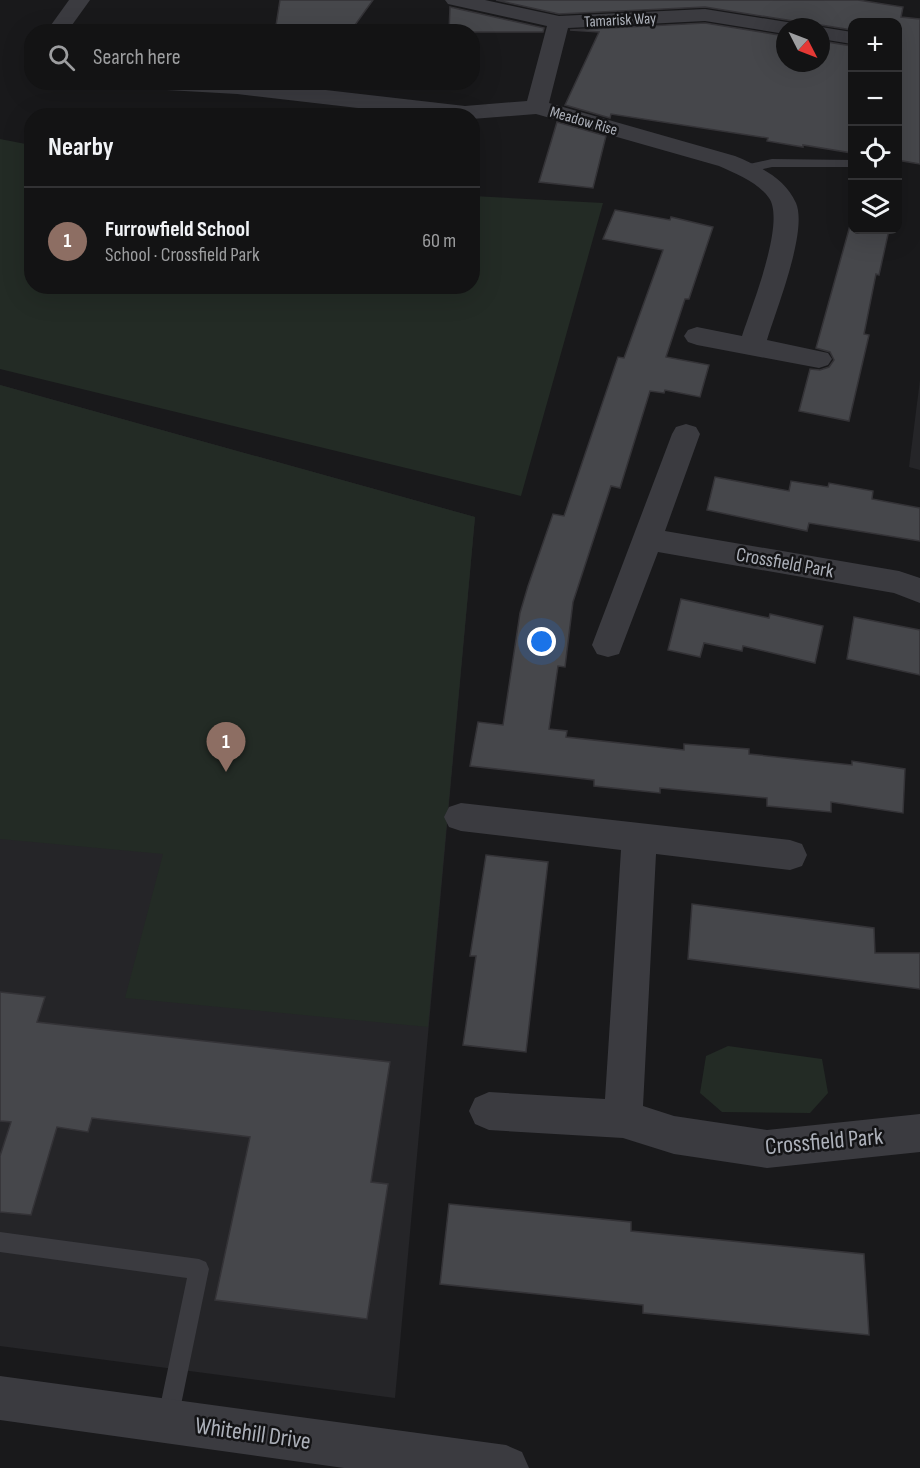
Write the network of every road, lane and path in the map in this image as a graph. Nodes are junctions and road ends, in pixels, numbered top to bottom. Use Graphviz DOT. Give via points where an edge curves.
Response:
graph roads {
  1 [pos="80,0"];
  2 [pos="455,0"];
  3 [pos="559,22"];
  4 [pos="62,24"];
  5 [pos="776,27"];
  6 [pos="830,34"];
  7 [pos="848,37"];
  8 [pos="263,90"];
  9 [pos="537,107"];
  10 [pos="421,108"];
  11 [pos="480,112"];
  12 [pos="848,164"];
  13 [pos="744,169"];
  14 [pos="698,336"];
  15 [pos="753,345"];
  16 [pos="819,359"];
  17 [pos="686,434"];
  18 [pos="648,539"];
  19 [pos="920,591"];
  20 [pos="608,645"];
  21 [pos="461,817"];
  22 [pos="639,839"];
  23 [pos="790,855"];
  24 [pos="489,1111"];
  25 [pos="623,1119"];
  26 [pos="920,1133"];
  27 [pos="0,1242"];
  28 [pos="0,1398"];
  29 [pos="168,1421"];
  30 [pos="506,1468"];
  1 -- 4 [label="street"];
  2 -- 3 [label="street, Tamarisk Way"];
  3 -- 5 [label="street, Tamarisk Way" via="705,15"];
  3 -- 9 [label="street"];
  6 -- 7 [label="street"];
  8 -- 10 [label="street, Meadow Rise"];
  9 -- 11 [label="street, Meadow Rise"];
  9 -- 13 [label="street, Meadow Rise"];
  12 -- 13 [label="lane" via="772,163"];
  13 -- 15 [label="street, Meadow Rise" via="764,180 786,209 785,233"];
  14 -- 15 [label="street"];
  15 -- 16 [label="street"];
  17 -- 18 [label="street"];
  18 -- 19 [label="street, Crossfield Park" via="899,582"];
  18 -- 20 [label="street"];
  21 -- 22 [label="street"];
  22 -- 23 [label="street"];
  22 -- 25 [label="street"];
  24 -- 25 [label="street, Crossfield Park"];
  25 -- 26 [label="street, Crossfield Park" via="674,1136 767,1149"];
  27 -- 29 [label="lane" via="199,1269"];
  28 -- 29 [label="street, Whitehill Drive"];
  29 -- 30 [label="street, Whitehill Drive"];
}
